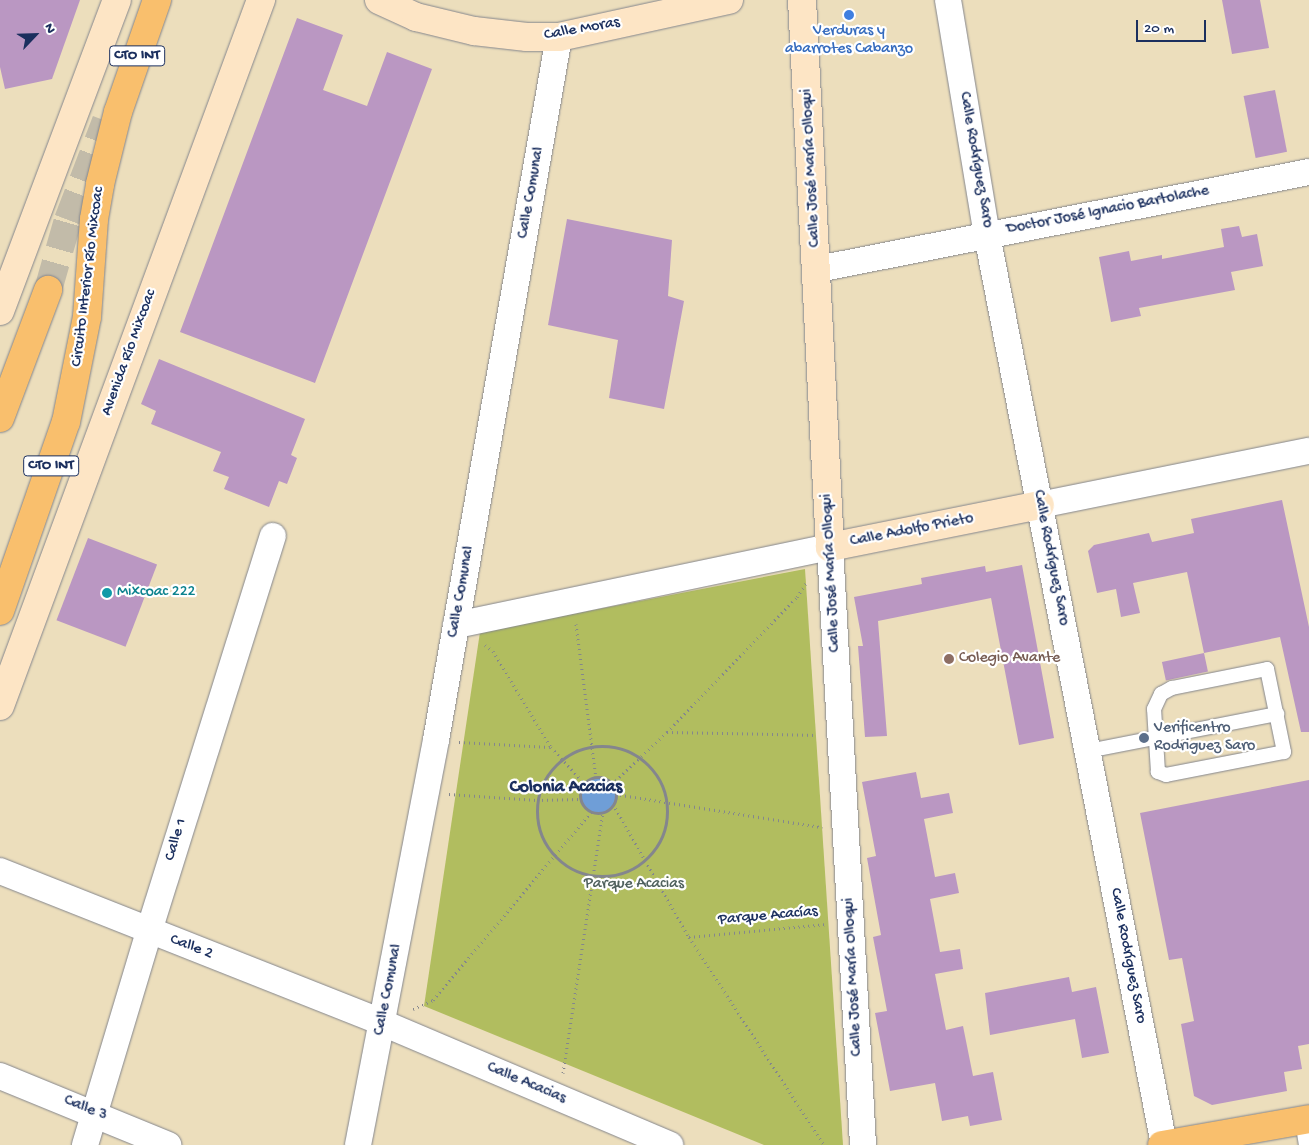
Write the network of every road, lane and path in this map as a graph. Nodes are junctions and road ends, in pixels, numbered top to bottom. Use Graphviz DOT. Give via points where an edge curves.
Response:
graph roads {
  1 [pos="117,0"];
  2 [pos="157,0"];
  3 [pos="261,0"];
  4 [pos="379,0"];
  5 [pos="729,0"];
  6 [pos="802,0"];
  7 [pos="948,0"];
  8 [pos="559,37"];
  9 [pos="1309,172"];
  10 [pos="988,235"];
  11 [pos="818,269"];
  12 [pos="48,290"];
  13 [pos="0,311"];
  14 [pos="0,418"];
  15 [pos="1309,451"];
  16 [pos="1040,505"];
  17 [pos="273,536"];
  18 [pos="830,547"];
  19 [pos="573,598"];
  20 [pos="0,611"];
  21 [pos="456,625"];
  22 [pos="0,706"];
  23 [pos="1277,714"];
  24 [pos="667,732"];
  25 [pos="840,736"];
  26 [pos="1155,738"];
  27 [pos="436,740"];
  28 [pos="589,746"];
  29 [pos="551,747"];
  30 [pos="1088,751"];
  31 [pos="562,758"];
  32 [pos="640,758"];
  33 [pos="596,777"];
  34 [pos="584,783"];
  35 [pos="612,784"];
  36 [pos="426,792"];
  37 [pos="616,794"];
  38 [pos="581,799"];
  39 [pos="536,800"];
  40 [pos="668,802"];
  41 [pos="613,804"];
  42 [pos="592,811"];
  43 [pos="603,812"];
  44 [pos="845,830"];
  45 [pos="554,856"];
  46 [pos="647,859"];
  47 [pos="0,871"];
  48 [pos="593,876"];
  49 [pos="831,923"];
  50 [pos="148,931"];
  51 [pos="689,937"];
  52 [pos="382,1023"];
  53 [pos="0,1076"];
  54 [pos="559,1098"];
  55 [pos="95,1113"];
  56 [pos="1306,1128"];
  57 [pos="85,1145"];
  58 [pos="168,1145"];
  59 [pos="358,1145"];
  60 [pos="670,1145"];
  61 [pos="824,1145"];
  62 [pos="863,1145"];
  63 [pos="1163,1145"];
  1 -- 13 [label="street, CTO INT"];
  2 -- 20 [label="main road, Circuito Interior Río Mixcoac / CTO INT" via="118,112 100,184 94,219 87,316 66,422"];
  3 -- 22 [label="street, Avenida Río Mixcoac / CTO INT"];
  4 -- 8 [label="street, Calle Moras" via="416,17 474,31"];
  5 -- 8 [label="street, Calle Moras"];
  6 -- 11 [label="street, Calle José María Olloqui"];
  7 -- 10 [label="street, Calle Rodríguez Saro"];
  8 -- 21 [label="street, Calle Comunal"];
  9 -- 10 [label="street, Doctor José Ignacio Bartolache"];
  10 -- 11 [label="street, Doctor José Ignacio Bartolache"];
  10 -- 16 [label="street, Calle Rodríguez Saro"];
  11 -- 18 [label="street, Calle José María Olloqui"];
  12 -- 14 [label="main road"];
  15 -- 16 [label="street, Calle Adolfo Prieto"];
  16 -- 18 [label="street, Calle Adolfo Prieto"];
  16 -- 30 [label="street, Calle Rodríguez Saro"];
  17 -- 50 [label="street, Calle 1"];
  18 -- 19 [label="street, Calle Adolfo Prieto"];
  18 -- 24 [label="path" via="797,597"];
  18 -- 25 [label="street, Calle José María Olloqui"];
  19 -- 21 [label="street, Calle Adolfo Prieto"];
  19 -- 28 [label="path"];
  21 -- 27 [label="street, Calle Comunal"];
  21 -- 29 [label="path" via="493,651"];
  23 -- 26 [label="lane"];
  23 -- 26 [label="lane" via="1267,669 1172,688 1157,698"];
  23 -- 26 [label="lane" via="1284,752 1166,776 1156,768"];
  24 -- 25 [label="path"];
  24 -- 32 [label="path"];
  25 -- 44 [label="street, Calle José María Olloqui"];
  26 -- 30 [label="lane"];
  27 -- 29 [label="path"];
  27 -- 36 [label="street, Calle Comunal"];
  28 -- 31 [label="path"];
  28 -- 32 [label="path" via="607,745"];
  28 -- 33 [label="path"];
  29 -- 31 [label="path"];
  30 -- 63 [label="street, Calle Rodríguez Saro"];
  31 -- 34 [label="path"];
  31 -- 39 [label="path" via="550,770"];
  32 -- 35 [label="path"];
  32 -- 40 [label="path" via="654,771"];
  33 -- 34 [label="path"];
  33 -- 35 [label="path"];
  34 -- 38 [label="path"];
  35 -- 37 [label="path"];
  36 -- 39 [label="path"];
  36 -- 52 [label="street, Calle Comunal"];
  37 -- 40 [label="path"];
  37 -- 41 [label="path"];
  38 -- 39 [label="path"];
  38 -- 42 [label="path"];
  39 -- 45 [label="path" via="537,821 543,840"];
  40 -- 44 [label="path"];
  40 -- 46 [label="path" via="662,834"];
  41 -- 43 [label="path"];
  41 -- 46 [label="path"];
  42 -- 43 [label="path"];
  42 -- 45 [label="path"];
  43 -- 48 [label="path"];
  44 -- 62 [label="street, Calle José María Olloqui"];
  45 -- 48 [label="path" via="572,870"];
  45 -- 52 [label="path" via="433,1000"];
  46 -- 48 [label="path" via="631,870 612,876"];
  46 -- 51 [label="path"];
  47 -- 50 [label="street, Calle 2"];
  48 -- 54 [label="path"];
  49 -- 51 [label="path, Parque Acacías"];
  50 -- 52 [label="street, Calle 2"];
  50 -- 55 [label="street, Calle 1"];
  51 -- 61 [label="path"];
  52 -- 54 [label="street, Calle Acacias"];
  52 -- 59 [label="street, Calle Comunal"];
  53 -- 55 [label="street, Calle 3"];
  54 -- 60 [label="street, Calle Acacias"];
  55 -- 57 [label="street, Calle 1"];
  55 -- 58 [label="street, Calle 3"];
  56 -- 63 [label="main road"];
}
